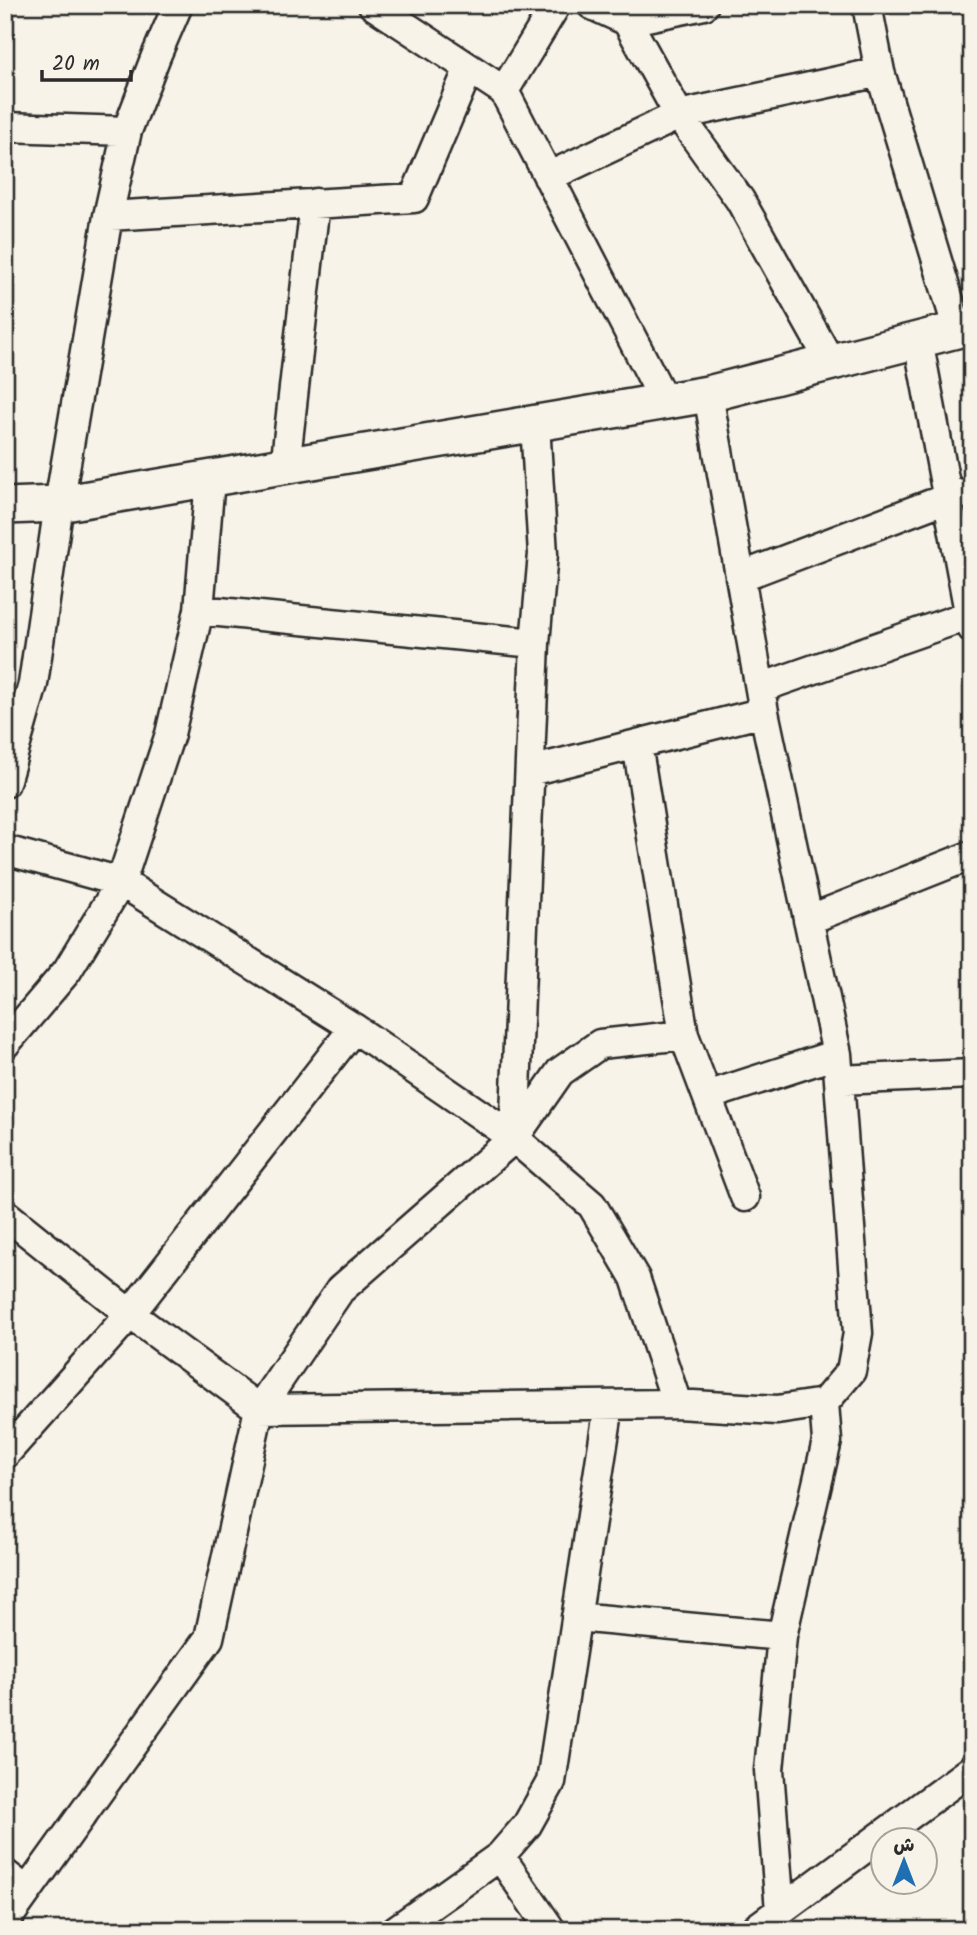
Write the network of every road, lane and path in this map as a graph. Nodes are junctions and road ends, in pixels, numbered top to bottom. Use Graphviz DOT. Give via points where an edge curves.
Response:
graph roads {
  1 [pos="373,5"];
  2 [pos="556,5"];
  3 [pos="592,5"];
  4 [pos="704,5"];
  5 [pos="867,5"];
  6 [pos="177,6"];
  7 [pos="627,21"];
  8 [pos="469,68"];
  9 [pos="880,72"];
  10 [pos="504,91"];
  11 [pos="679,115"];
  12 [pos="5,127"];
  13 [pos="127,131"];
  14 [pos="548,177"];
  15 [pos="315,203"];
  16 [pos="108,216"];
  17 [pos="965,328"];
  18 [pos="918,340"];
  19 [pos="831,363"];
  20 [pos="708,394"];
  21 [pos="665,402"];
  22 [pos="535,424"];
  23 [pos="285,467"];
  24 [pos="210,479"];
  25 [pos="960,495"];
  26 [pos="60,504"];
  27 [pos="5,506"];
  28 [pos="740,577"];
  29 [pos="199,610"];
  30 [pos="971,619"];
  31 [pos="535,643"];
  32 [pos="762,700"];
  33 [pos="637,744"];
  34 [pos="530,771"];
  35 [pos="5,783"];
  36 [pos="5,850"];
  37 [pos="972,855"];
  38 [pos="121,882"];
  39 [pos="808,920"];
  40 [pos="354,1028"];
  41 [pos="684,1035"];
  42 [pos="5,1044"];
  43 [pos="838,1067"];
  44 [pos="972,1074"];
  45 [pos="707,1096"];
  46 [pos="514,1138"];
  47 [pos="745,1197"];
  48 [pos="5,1214"];
  49 [pos="130,1314"];
  50 [pos="677,1404"];
  51 [pos="824,1404"];
  52 [pos="609,1405"];
  53 [pos="259,1409"];
  54 [pos="5,1454"];
  55 [pos="576,1617"];
  56 [pos="782,1636"];
  57 [pos="972,1769"];
  58 [pos="500,1856"];
  59 [pos="16,1883"];
  60 [pos="780,1911"];
  61 [pos="5,1922"];
  62 [pos="396,1930"];
  63 [pos="551,1930"];
  64 [pos="754,1930"];
  1 -- 8 [label="street"];
  2 -- 10 [label="street"];
  3 -- 7 [label="street"];
  4 -- 7 [label="street"];
  5 -- 9 [label="street"];
  6 -- 13 [label="street"];
  7 -- 11 [label="street"];
  8 -- 10 [label="street"];
  8 -- 15 [label="street" via="414,198"];
  9 -- 11 [label="street"];
  9 -- 17 [label="street"];
  10 -- 14 [label="street"];
  11 -- 14 [label="street"];
  11 -- 19 [label="street" via="740,201"];
  12 -- 13 [label="street"];
  13 -- 16 [label="street"];
  14 -- 21 [label="street"];
  15 -- 16 [label="street"];
  15 -- 23 [label="street"];
  16 -- 26 [label="street"];
  17 -- 18 [label="street"];
  18 -- 19 [label="street"];
  18 -- 25 [label="street"];
  19 -- 20 [label="street"];
  20 -- 21 [label="street"];
  20 -- 28 [label="street"];
  21 -- 22 [label="street"];
  22 -- 23 [label="street"];
  22 -- 31 [label="street" via="543,554"];
  23 -- 24 [label="street"];
  24 -- 26 [label="street"];
  24 -- 29 [label="street"];
  25 -- 28 [label="street"];
  25 -- 30 [label="street"];
  26 -- 27 [label="street"];
  26 -- 35 [label="street" via="33,684"];
  28 -- 32 [label="street"];
  29 -- 31 [label="street"];
  29 -- 38 [label="street" via="170,734"];
  30 -- 32 [label="street"];
  31 -- 34 [label="street"];
  32 -- 33 [label="street"];
  32 -- 39 [label="street"];
  33 -- 34 [label="street"];
  33 -- 41 [label="street"];
  34 -- 46 [label="street"];
  36 -- 38 [label="street"];
  37 -- 39 [label="street"];
  38 -- 40 [label="street"];
  38 -- 42 [label="street" via="67,971"];
  39 -- 43 [label="street"];
  40 -- 46 [label="street"];
  40 -- 49 [label="street"];
  41 -- 45 [label="street"];
  41 -- 46 [label="street" via="600,1044 560,1072"];
  43 -- 44 [label="street"];
  43 -- 45 [label="street"];
  43 -- 51 [label="street" via="858,1334 851,1371"];
  45 -- 47 [label="street"];
  46 -- 50 [label="street" via="592,1205 635,1278"];
  46 -- 53 [label="street" via="340,1290"];
  48 -- 49 [label="street"];
  49 -- 53 [label="street"];
  49 -- 54 [label="street"];
  50 -- 51 [label="street" via="778,1410"];
  50 -- 52 [label="street"];
  51 -- 56 [label="street" via="827,1441"];
  52 -- 53 [label="street"];
  52 -- 55 [label="street"];
  53 -- 59 [label="street" via="209,1638"];
  55 -- 56 [label="street"];
  55 -- 58 [label="street" via="551,1782 527,1825"];
  56 -- 60 [label="street" via="769,1770"];
  57 -- 60 [label="street"];
  58 -- 62 [label="street"];
  58 -- 63 [label="street"];
  59 -- 61 [label="street"];
  60 -- 64 [label="street"];
}
